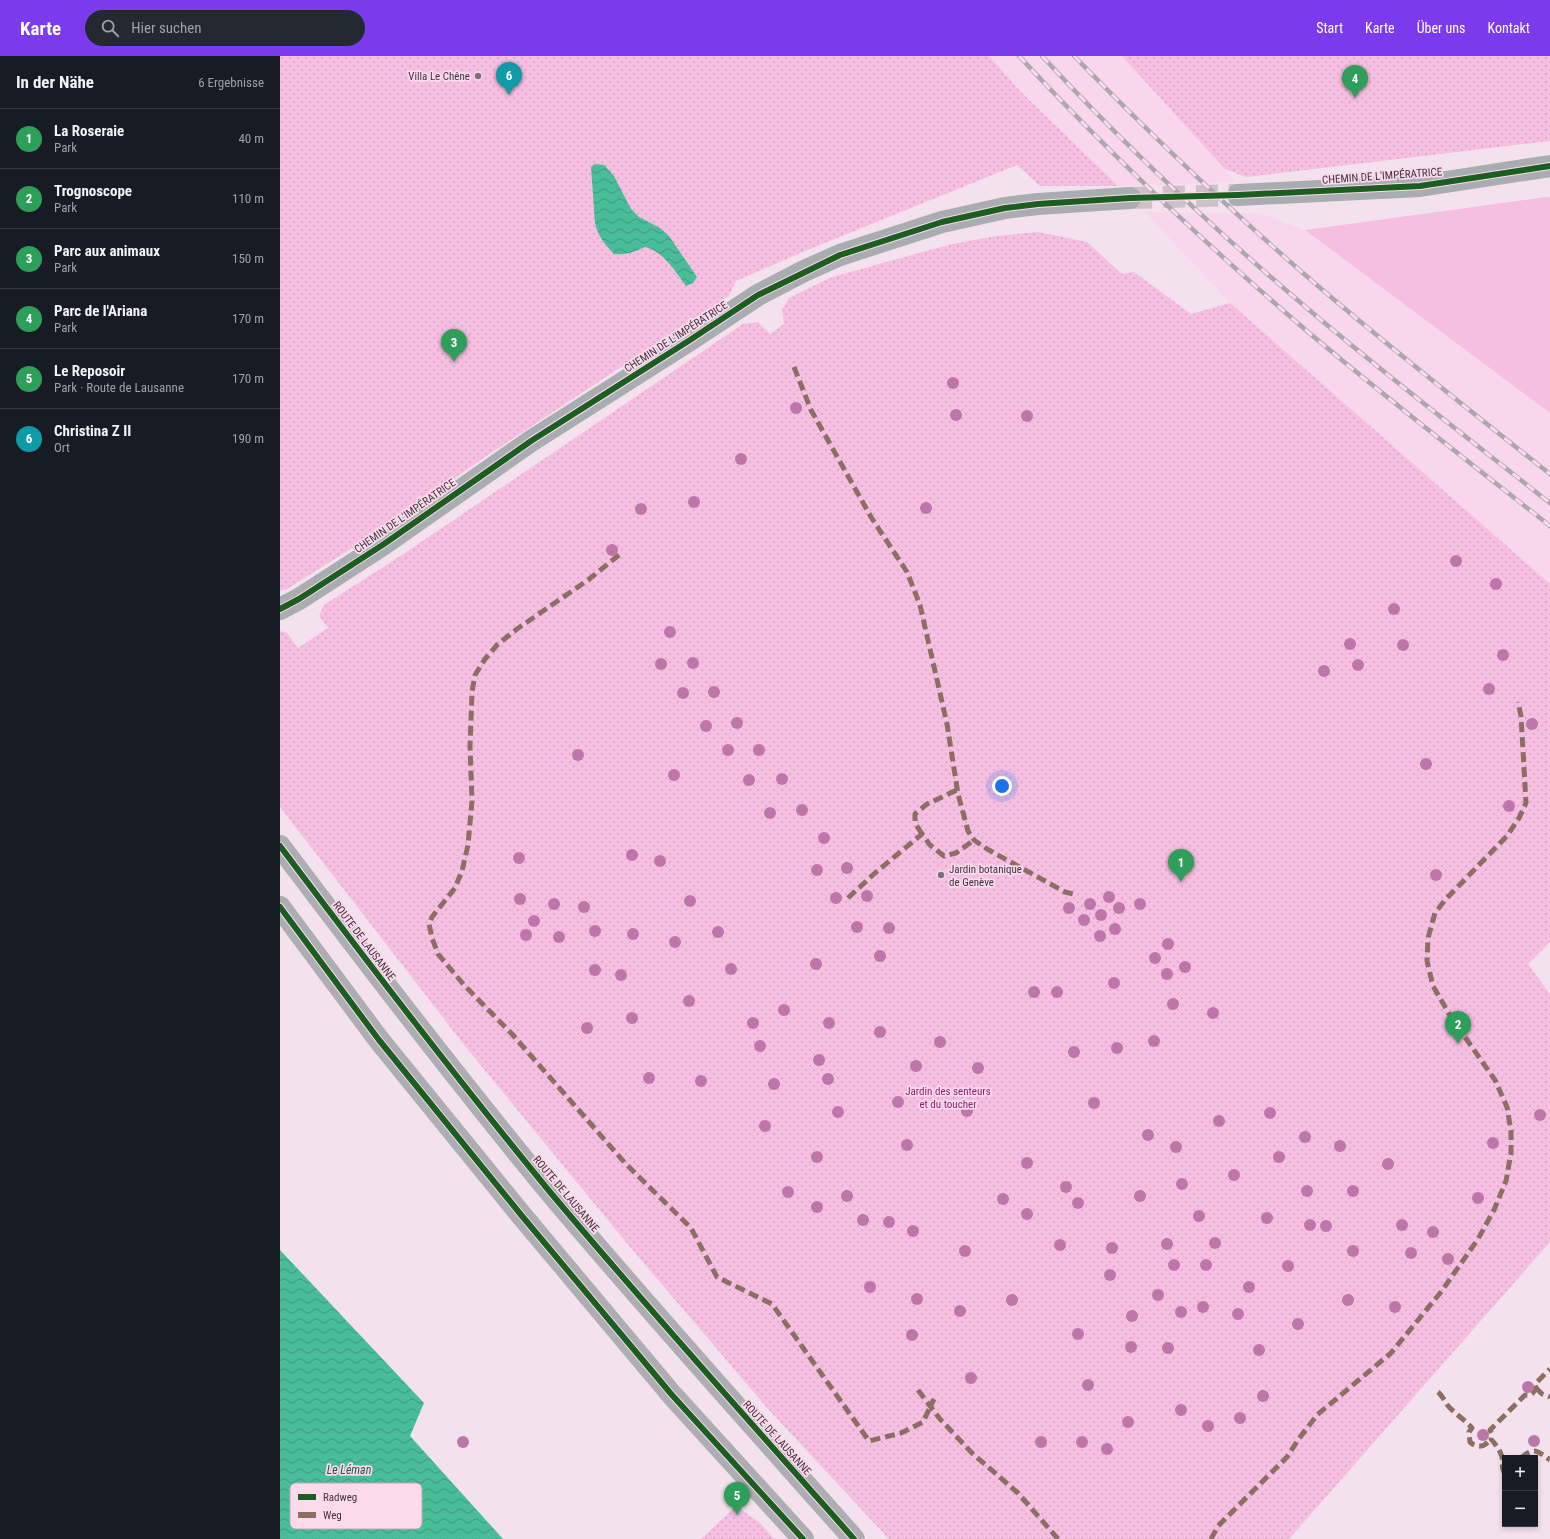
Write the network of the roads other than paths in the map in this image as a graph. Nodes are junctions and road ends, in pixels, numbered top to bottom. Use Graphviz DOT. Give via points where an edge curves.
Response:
graph roads {
  1 [pos="1550,166"];
  2 [pos="1238,195"];
  3 [pos="1130,198"];
  4 [pos="280,609"];
  5 [pos="280,846"];
  6 [pos="280,907"];
  7 [pos="803,1539"];
  8 [pos="854,1539"];
  1 -- 2 [label="street, CHEMIN DE L'IMPÉRATRICE" via="1420,186"];
  3 -- 4 [label="street, CHEMIN DE L'IMPÉRATRICE" via="1005,208 942,222 840,255 758,295 531,441 384,544"];
  5 -- 8 [label="main road, ROUTE DE LAUSANNE" via="405,1012 550,1192 701,1368"];
  6 -- 7 [label="main road" via="379,1040 522,1216 672,1395"];
}
